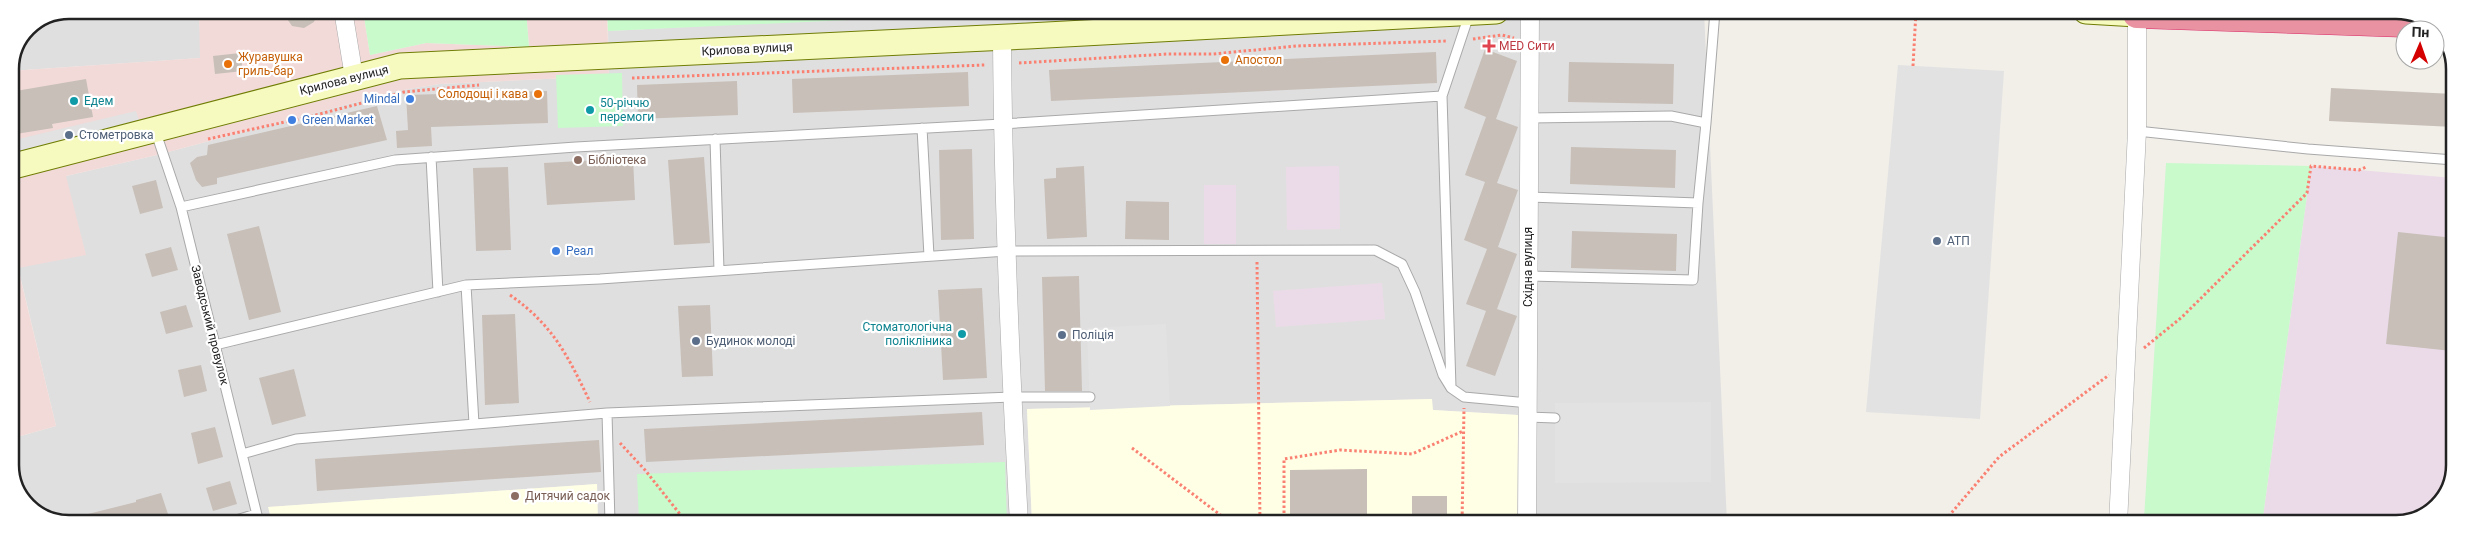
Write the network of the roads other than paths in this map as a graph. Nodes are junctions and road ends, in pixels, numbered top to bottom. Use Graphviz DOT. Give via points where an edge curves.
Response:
graph roads {
  1 [pos="345,19"];
  2 [pos="1339,19"];
  3 [pos="1468,19"];
  4 [pos="1530,19"];
  5 [pos="1714,19"];
  6 [pos="2137,19"];
  7 [pos="2310,19"];
  8 [pos="2395,22"];
  9 [pos="1002,37"];
  10 [pos="354,77"];
  11 [pos="1442,96"];
  12 [pos="1530,118"];
  13 [pos="1706,123"];
  14 [pos="1002,124"];
  15 [pos="922,128"];
  16 [pos="155,130"];
  17 [pos="2137,131"];
  18 [pos="714,139"];
  19 [pos="431,157"];
  20 [pos="2446,159"];
  21 [pos="19,164"];
  22 [pos="1529,197"];
  23 [pos="1698,203"];
  24 [pos="181,207"];
  25 [pos="1007,251"];
  26 [pos="929,256"];
  27 [pos="719,271"];
  28 [pos="1528,276"];
  29 [pos="466,285"];
  30 [pos="438,292"];
  31 [pos="215,345"];
  32 [pos="1450,388"];
  33 [pos="1012,397"];
  34 [pos="1090,397"];
  35 [pos="1528,410"];
  36 [pos="607,413"];
  37 [pos="1555,418"];
  38 [pos="474,424"];
  39 [pos="242,454"];
  40 [pos="256,515"];
  41 [pos="610,515"];
  42 [pos="1019,515"];
  43 [pos="1527,515"];
  44 [pos="2118,515"];
  1 -- 10 [label="street"];
  2 -- 9 [label="street, Крилова вулиця"];
  3 -- 11 [label="lane"];
  4 -- 12 [label="street, Східна вулиця"];
  5 -- 13 [label="lane"];
  6 -- 17 [label="street"];
  7 -- 8 [label="highway"];
  9 -- 10 [label="street, Крилова вулиця" via="400,66"];
  9 -- 14 [label="street"];
  10 -- 16 [label="street, Крилова вулиця"];
  11 -- 14 [label="lane"];
  11 -- 32 [label="lane"];
  12 -- 13 [label="lane" via="1671,116"];
  12 -- 22 [label="street, Східна вулиця"];
  13 -- 23 [label="lane"];
  14 -- 15 [label="lane"];
  14 -- 25 [label="street"];
  15 -- 18 [label="lane"];
  15 -- 26 [label="lane"];
  16 -- 21 [label="street, Крилова вулиця" via="128,133"];
  16 -- 24 [label="lane, Заводський провулок"];
  17 -- 20 [label="lane"];
  17 -- 44 [label="street"];
  18 -- 19 [label="lane"];
  18 -- 27 [label="lane"];
  19 -- 24 [label="lane" via="395,160"];
  19 -- 30 [label="lane"];
  22 -- 23 [label="lane"];
  22 -- 28 [label="street, Східна вулиця"];
  23 -- 28 [label="lane" via="1693,280"];
  24 -- 31 [label="lane, Заводський провулок"];
  25 -- 26 [label="lane"];
  25 -- 32 [label="lane" via="1375,250 1402,264"];
  25 -- 33 [label="street"];
  26 -- 27 [label="lane"];
  27 -- 29 [label="lane"];
  28 -- 35 [label="street, Східна вулиця"];
  29 -- 30 [label="lane"];
  29 -- 38 [label="lane"];
  30 -- 31 [label="lane"];
  31 -- 39 [label="lane, Заводський провулок"];
  32 -- 35 [label="lane" via="1464,397"];
  33 -- 34 [label="lane"];
  33 -- 36 [label="lane"];
  33 -- 42 [label="street"];
  35 -- 37 [label="lane"];
  35 -- 43 [label="street, Східна вулиця"];
  36 -- 38 [label="lane"];
  36 -- 41 [label="lane"];
  38 -- 39 [label="lane" via="296,439"];
  39 -- 40 [label="lane, Заводський провулок"];
}
